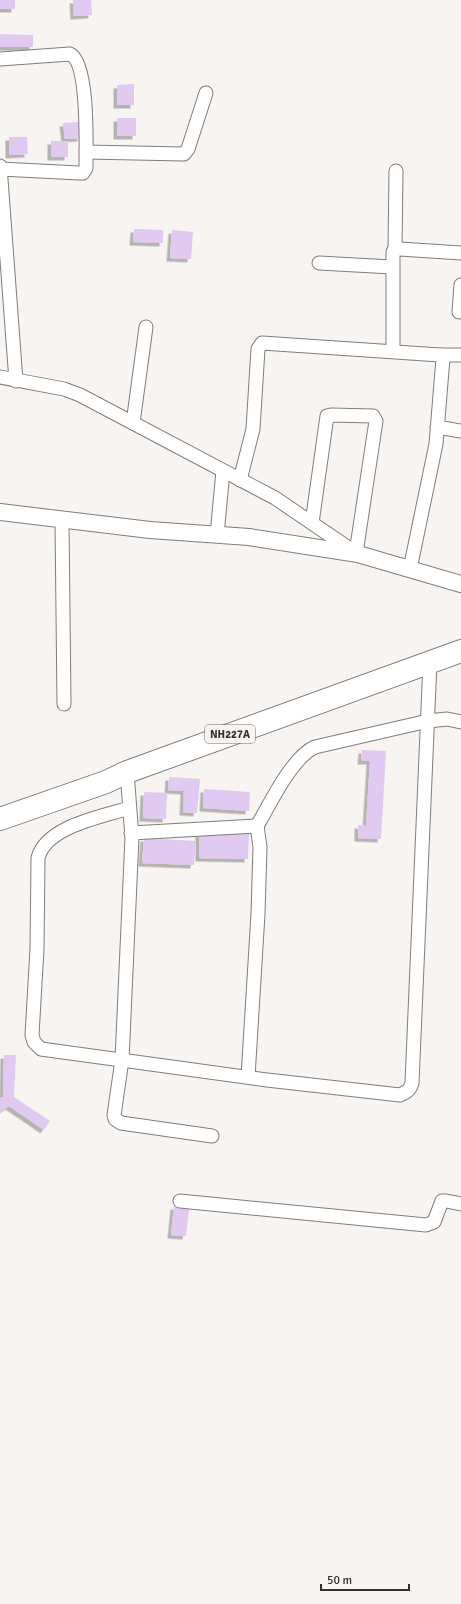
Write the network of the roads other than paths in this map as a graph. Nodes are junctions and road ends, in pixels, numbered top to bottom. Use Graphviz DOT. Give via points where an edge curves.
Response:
graph roads {
  1 [pos="0,59"];
  2 [pos="206,92"];
  3 [pos="86,152"];
  4 [pos="0,168"];
  5 [pos="396,171"];
  6 [pos="396,249"];
  7 [pos="461,253"];
  8 [pos="319,263"];
  9 [pos="392,266"];
  10 [pos="461,291"];
  11 [pos="459,312"];
  12 [pos="146,327"];
  13 [pos="393,351"];
  14 [pos="440,354"];
  15 [pos="461,355"];
  16 [pos="0,377"];
  17 [pos="16,381"];
  18 [pos="132,423"];
  19 [pos="437,427"];
  20 [pos="461,431"];
  21 [pos="223,471"];
  22 [pos="240,480"];
  23 [pos="0,512"];
  24 [pos="62,520"];
  25 [pos="312,523"];
  26 [pos="217,535"];
  27 [pos="357,553"];
  28 [pos="410,569"];
  29 [pos="461,584"];
  30 [pos="461,651"];
  31 [pos="430,662"];
  32 [pos="64,704"];
  33 [pos="428,721"];
  34 [pos="461,722"];
  35 [pos="127,772"];
  36 [pos="129,808"];
  37 [pos="0,819"];
  38 [pos="257,826"];
  39 [pos="131,833"];
  40 [pos="122,1060"];
  41 [pos="248,1077"];
  42 [pos="212,1136"];
  43 [pos="180,1201"];
  44 [pos="461,1204"];
  1 -- 3 [label="street" via="70,54 75,57 84,82"];
  2 -- 3 [label="street" via="188,149 184,154"];
  3 -- 4 [label="street" via="86,168 83,173"];
  4 -- 17 [label="street"];
  5 -- 6 [label="street"];
  6 -- 7 [label="street"];
  6 -- 9 [label="street" via="392,256"];
  8 -- 9 [label="street"];
  9 -- 13 [label="street"];
  10 -- 11 [label="street"];
  12 -- 18 [label="street"];
  13 -- 14 [label="street"];
  13 -- 22 [label="street" via="262,343 258,349 253,429"];
  14 -- 15 [label="street"];
  14 -- 19 [label="street" via="443,358"];
  16 -- 17 [label="street"];
  17 -- 18 [label="street" via="73,392"];
  18 -- 21 [label="street"];
  19 -- 20 [label="street"];
  19 -- 28 [label="street" via="436,444"];
  21 -- 22 [label="street"];
  21 -- 26 [label="street"];
  22 -- 25 [label="street" via="275,498"];
  23 -- 24 [label="street"];
  24 -- 26 [label="street"];
  24 -- 32 [label="street"];
  25 -- 27 [label="street"];
  25 -- 27 [label="street" via="327,416 373,416 376,421"];
  26 -- 27 [label="street" via="249,537"];
  27 -- 28 [label="street"];
  28 -- 29 [label="street"];
  30 -- 31 [label="highway, NH227A"];
  31 -- 33 [label="street"];
  31 -- 35 [label="highway, NH227A"];
  33 -- 34 [label="street" via="447,719"];
  33 -- 38 [label="street" via="307,750 295,764"];
  33 -- 41 [label="street" via="410,1089 400,1095"];
  35 -- 36 [label="street"];
  35 -- 37 [label="highway, NH227A" via="106,782"];
  36 -- 39 [label="street"];
  36 -- 40 [label="street" via="73,826 51,837 44,844 38,858 37,949 32,1034 34,1042 41,1049"];
  38 -- 39 [label="street"];
  38 -- 41 [label="street" via="260,847 258,914"];
  39 -- 40 [label="street"];
  40 -- 41 [label="street"];
  40 -- 42 [label="street" via="114,1115 118,1122"];
  43 -- 44 [label="street" via="426,1224 434,1222 442,1202"];
}
